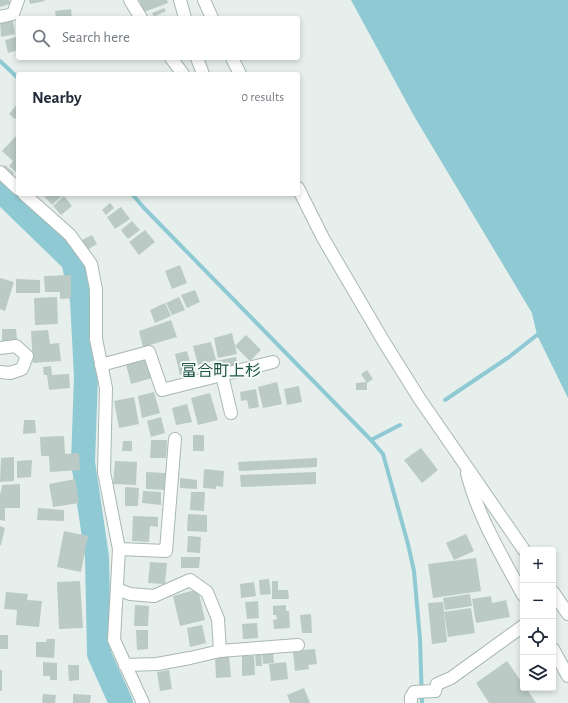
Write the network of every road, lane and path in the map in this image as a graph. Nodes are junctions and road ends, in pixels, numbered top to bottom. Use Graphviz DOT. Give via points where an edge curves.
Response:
graph roads {
  1 [pos="18,0"];
  2 [pos="130,0"];
  3 [pos="180,0"];
  4 [pos="204,0"];
  5 [pos="141,16"];
  6 [pos="184,16"];
  7 [pos="211,16"];
  8 [pos="0,17"];
  9 [pos="172,60"];
  10 [pos="198,60"];
  11 [pos="233,60"];
  12 [pos="182,72"];
  13 [pos="202,72"];
  14 [pos="239,72"];
  15 [pos="0,172"];
  16 [pos="16,187"];
  17 [pos="300,193"];
  18 [pos="26,196"];
  19 [pos="0,348"];
  20 [pos="273,362"];
  21 [pos="101,365"];
  22 [pos="0,372"];
  23 [pos="222,375"];
  24 [pos="230,413"];
  25 [pos="175,439"];
  26 [pos="451,444"];
  27 [pos="522,547"];
  28 [pos="119,549"];
  29 [pos="117,589"];
  30 [pos="520,589"];
  31 [pos="556,596"];
  32 [pos="568,614"];
  33 [pos="520,628"];
  34 [pos="298,645"];
  35 [pos="220,651"];
  36 [pos="556,654"];
  37 [pos="125,665"];
  38 [pos="568,676"];
  39 [pos="412,698"];
  40 [pos="143,703"];
  1 -- 8 [label="street" via="13,14"];
  2 -- 5 [label="street"];
  3 -- 6 [label="street"];
  4 -- 7 [label="street"];
  9 -- 12 [label="street"];
  10 -- 13 [label="street"];
  11 -- 14 [label="street"];
  15 -- 16 [label="street"];
  17 -- 26 [label="street" via="323,238 384,342"];
  18 -- 21 [label="street" via="70,235 92,264 96,289 96,339"];
  19 -- 22 [label="street" via="16,346 27,356 22,369 10,373"];
  20 -- 23 [label="street"];
  21 -- 23 [label="street" via="149,352 162,390"];
  21 -- 28 [label="street" via="106,388 104,472"];
  23 -- 24 [label="street"];
  25 -- 28 [label="street" via="166,551"];
  26 -- 27 [label="street"];
  26 -- 30 [label="street" via="466,468 474,497 489,532"];
  28 -- 29 [label="street"];
  29 -- 35 [label="street" via="130,594 154,596 190,580 207,592 218,619"];
  29 -- 37 [label="street" via="114,640"];
  31 -- 32 [label="street"];
  33 -- 39 [label="street" via="451,678 437,684 435,691"];
  34 -- 35 [label="street"];
  35 -- 37 [label="street" via="157,664"];
  36 -- 38 [label="street"];
  37 -- 40 [label="street"];
}
